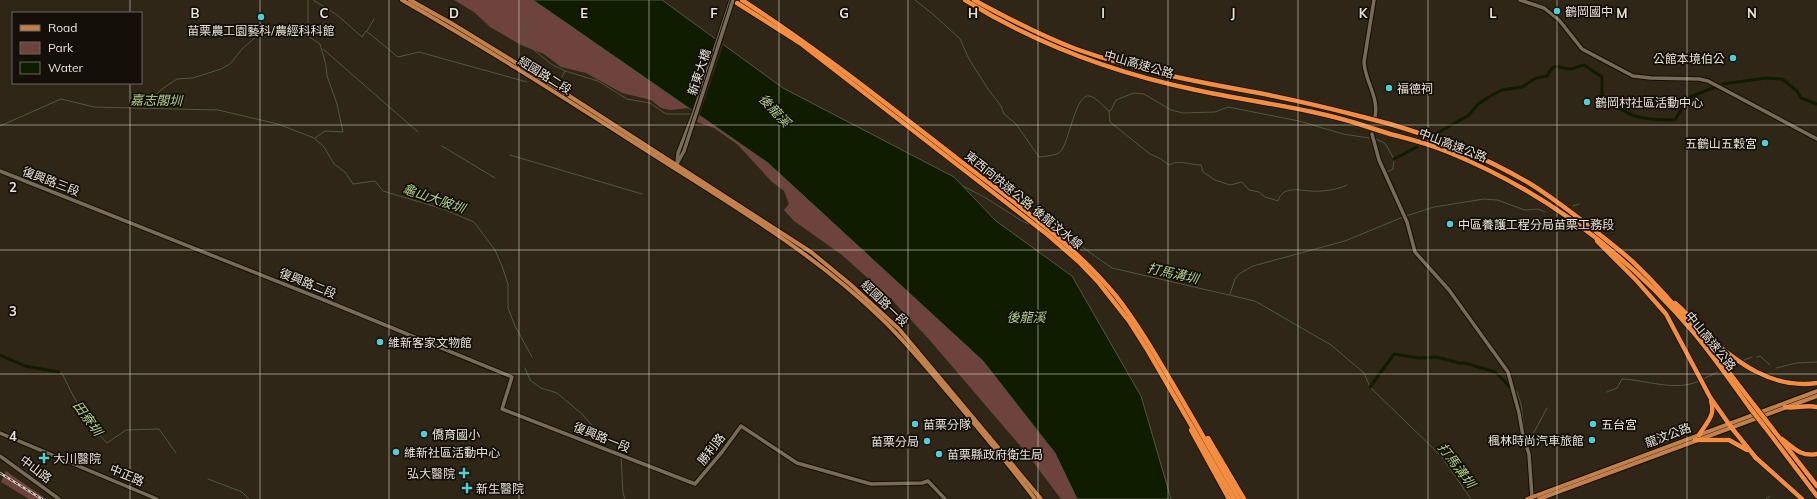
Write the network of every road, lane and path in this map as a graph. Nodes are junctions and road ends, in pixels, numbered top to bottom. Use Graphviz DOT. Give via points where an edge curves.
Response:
graph roads {
  1 [pos="402,0"];
  2 [pos="410,0"];
  3 [pos="742,0"];
  4 [pos="965,0"];
  5 [pos="974,0"];
  6 [pos="1374,0"];
  7 [pos="1520,0"];
  8 [pos="733,1"];
  9 [pos="1375,117"];
  10 [pos="1372,134"];
  11 [pos="1817,139"];
  12 [pos="676,167"];
  13 [pos="0,171"];
  14 [pos="95,209"];
  15 [pos="1590,234"];
  16 [pos="1664,294"];
  17 [pos="1817,383"];
  18 [pos="1817,391"];
  19 [pos="1817,396"];
  20 [pos="1710,397"];
  21 [pos="1179,403"];
  22 [pos="1752,406"];
  23 [pos="1785,407"];
  24 [pos="1817,407"];
  25 [pos="502,409"];
  26 [pos="1188,409"];
  27 [pos="1766,424"];
  28 [pos="1730,425"];
  29 [pos="0,433"];
  30 [pos="1699,434"];
  31 [pos="1776,434"];
  32 [pos="1695,440"];
  33 [pos="1817,454"];
  34 [pos="0,456"];
  35 [pos="1756,458"];
  36 [pos="695,484"];
  37 [pos="1817,486"];
  38 [pos="1817,496"];
  39 [pos="1533,498"];
  40 [pos="59,499"];
  41 [pos="157,499"];
  42 [pos="945,499"];
  43 [pos="1036,499"];
  44 [pos="1041,499"];
  45 [pos="1229,499"];
  46 [pos="1234,499"];
  47 [pos="1239,499"];
  48 [pos="1244,499"];
  49 [pos="1527,499"];
  50 [pos="1539,499"];
  51 [pos="1802,499"];
  1 -- 12 [label="main road, 經國路二段"];
  2 -- 12 [label="main road, 經國路二段" via="451,23"];
  3 -- 26 [label="highway, 東西向快速公路 後龍汶水線" via="839,67 1065,244 1103,281 1133,319"];
  4 -- 15 [label="highway, 中山高速公路, bridge" via="1034,38 1128,73 1194,90 1299,110 1365,126 1447,151 1483,167 1546,202"];
  5 -- 16 [label="highway, 中山高速公路, bridge" via="1037,32 1112,60 1167,75 1363,117 1439,140 1528,183 1568,210 1632,261"];
  6 -- 9 [label="street" via="1364,70 1376,104"];
  7 -- 11 [label="street" via="1544,8 1559,20 1582,49 1633,76 1708,81"];
  8 -- 12 [label="street, 新東大橋, bridge" via="684,151"];
  8 -- 12 [label="street, 新東大橋, bridge" via="678,153"];
  8 -- 21 [label="highway, 東西向快速公路 後龍汶水線" via="800,43 1048,235 1079,262 1129,321"];
  10 -- 39 [label="street" via="1379,160 1405,216 1415,252 1449,290 1508,372 1523,436 1530,454"];
  12 -- 43 [label="main road, 經國路一段" via="813,259 881,318 967,414"];
  12 -- 44 [label="main road, 經國路一段" via="811,252 884,315 913,345"];
  13 -- 14 [label="street, 復興路三段"];
  14 -- 25 [label="street, 復興路二段" via="512,377"];
  15 -- 20 [label="highway" via="1666,314"];
  15 -- 22 [label="highway, 中山高速公路" via="1656,292 1694,334"];
  16 -- 17 [label="highway" via="1705,334 1734,358 1757,372 1777,381 1794,384"];
  16 -- 22 [label="highway, 中山高速公路" via="1718,356"];
  18 -- 28 [label="main road, 龍汶公路"];
  19 -- 23 [label="main road, 龍汶公路"];
  20 -- 28 [label="highway"];
  20 -- 30 [label="highway" via="1713,405 1712,416"];
  21 -- 45 [label="highway" via="1200,448"];
  21 -- 46 [label="highway, 東西向快速公路 後龍汶水線"];
  22 -- 27 [label="highway, 中山高速公路, bridge"];
  23 -- 24 [label="highway"];
  23 -- 28 [label="main road, 龍汶公路"];
  25 -- 36 [label="street, 復興路一段"];
  26 -- 47 [label="highway, 東西向快速公路 後龍汶水線"];
  26 -- 48 [label="highway"];
  27 -- 31 [label="highway, 中山高速公路"];
  27 -- 38 [label="highway, 中山高速公路"];
  28 -- 30 [label="main road, 龍汶公路"];
  28 -- 32 [label="main road, 龍汶公路"];
  28 -- 35 [label="highway"];
  29 -- 41 [label="street, 中正路"];
  30 -- 39 [label="main road, 龍汶公路"];
  31 -- 33 [label="highway" via="1799,453"];
  31 -- 37 [label="highway, 中山高速公路"];
  32 -- 35 [label="highway" via="1729,440 1741,445"];
  32 -- 50 [label="main road, 龍汶公路"];
  34 -- 40 [label="street, 中山路"];
  35 -- 51 [label="highway"];
  36 -- 42 [label="street, 勝利路" via="741,426 788,458 806,466 871,484 928,481"];
  39 -- 49 [label="main road, 龍汶公路"];
}
